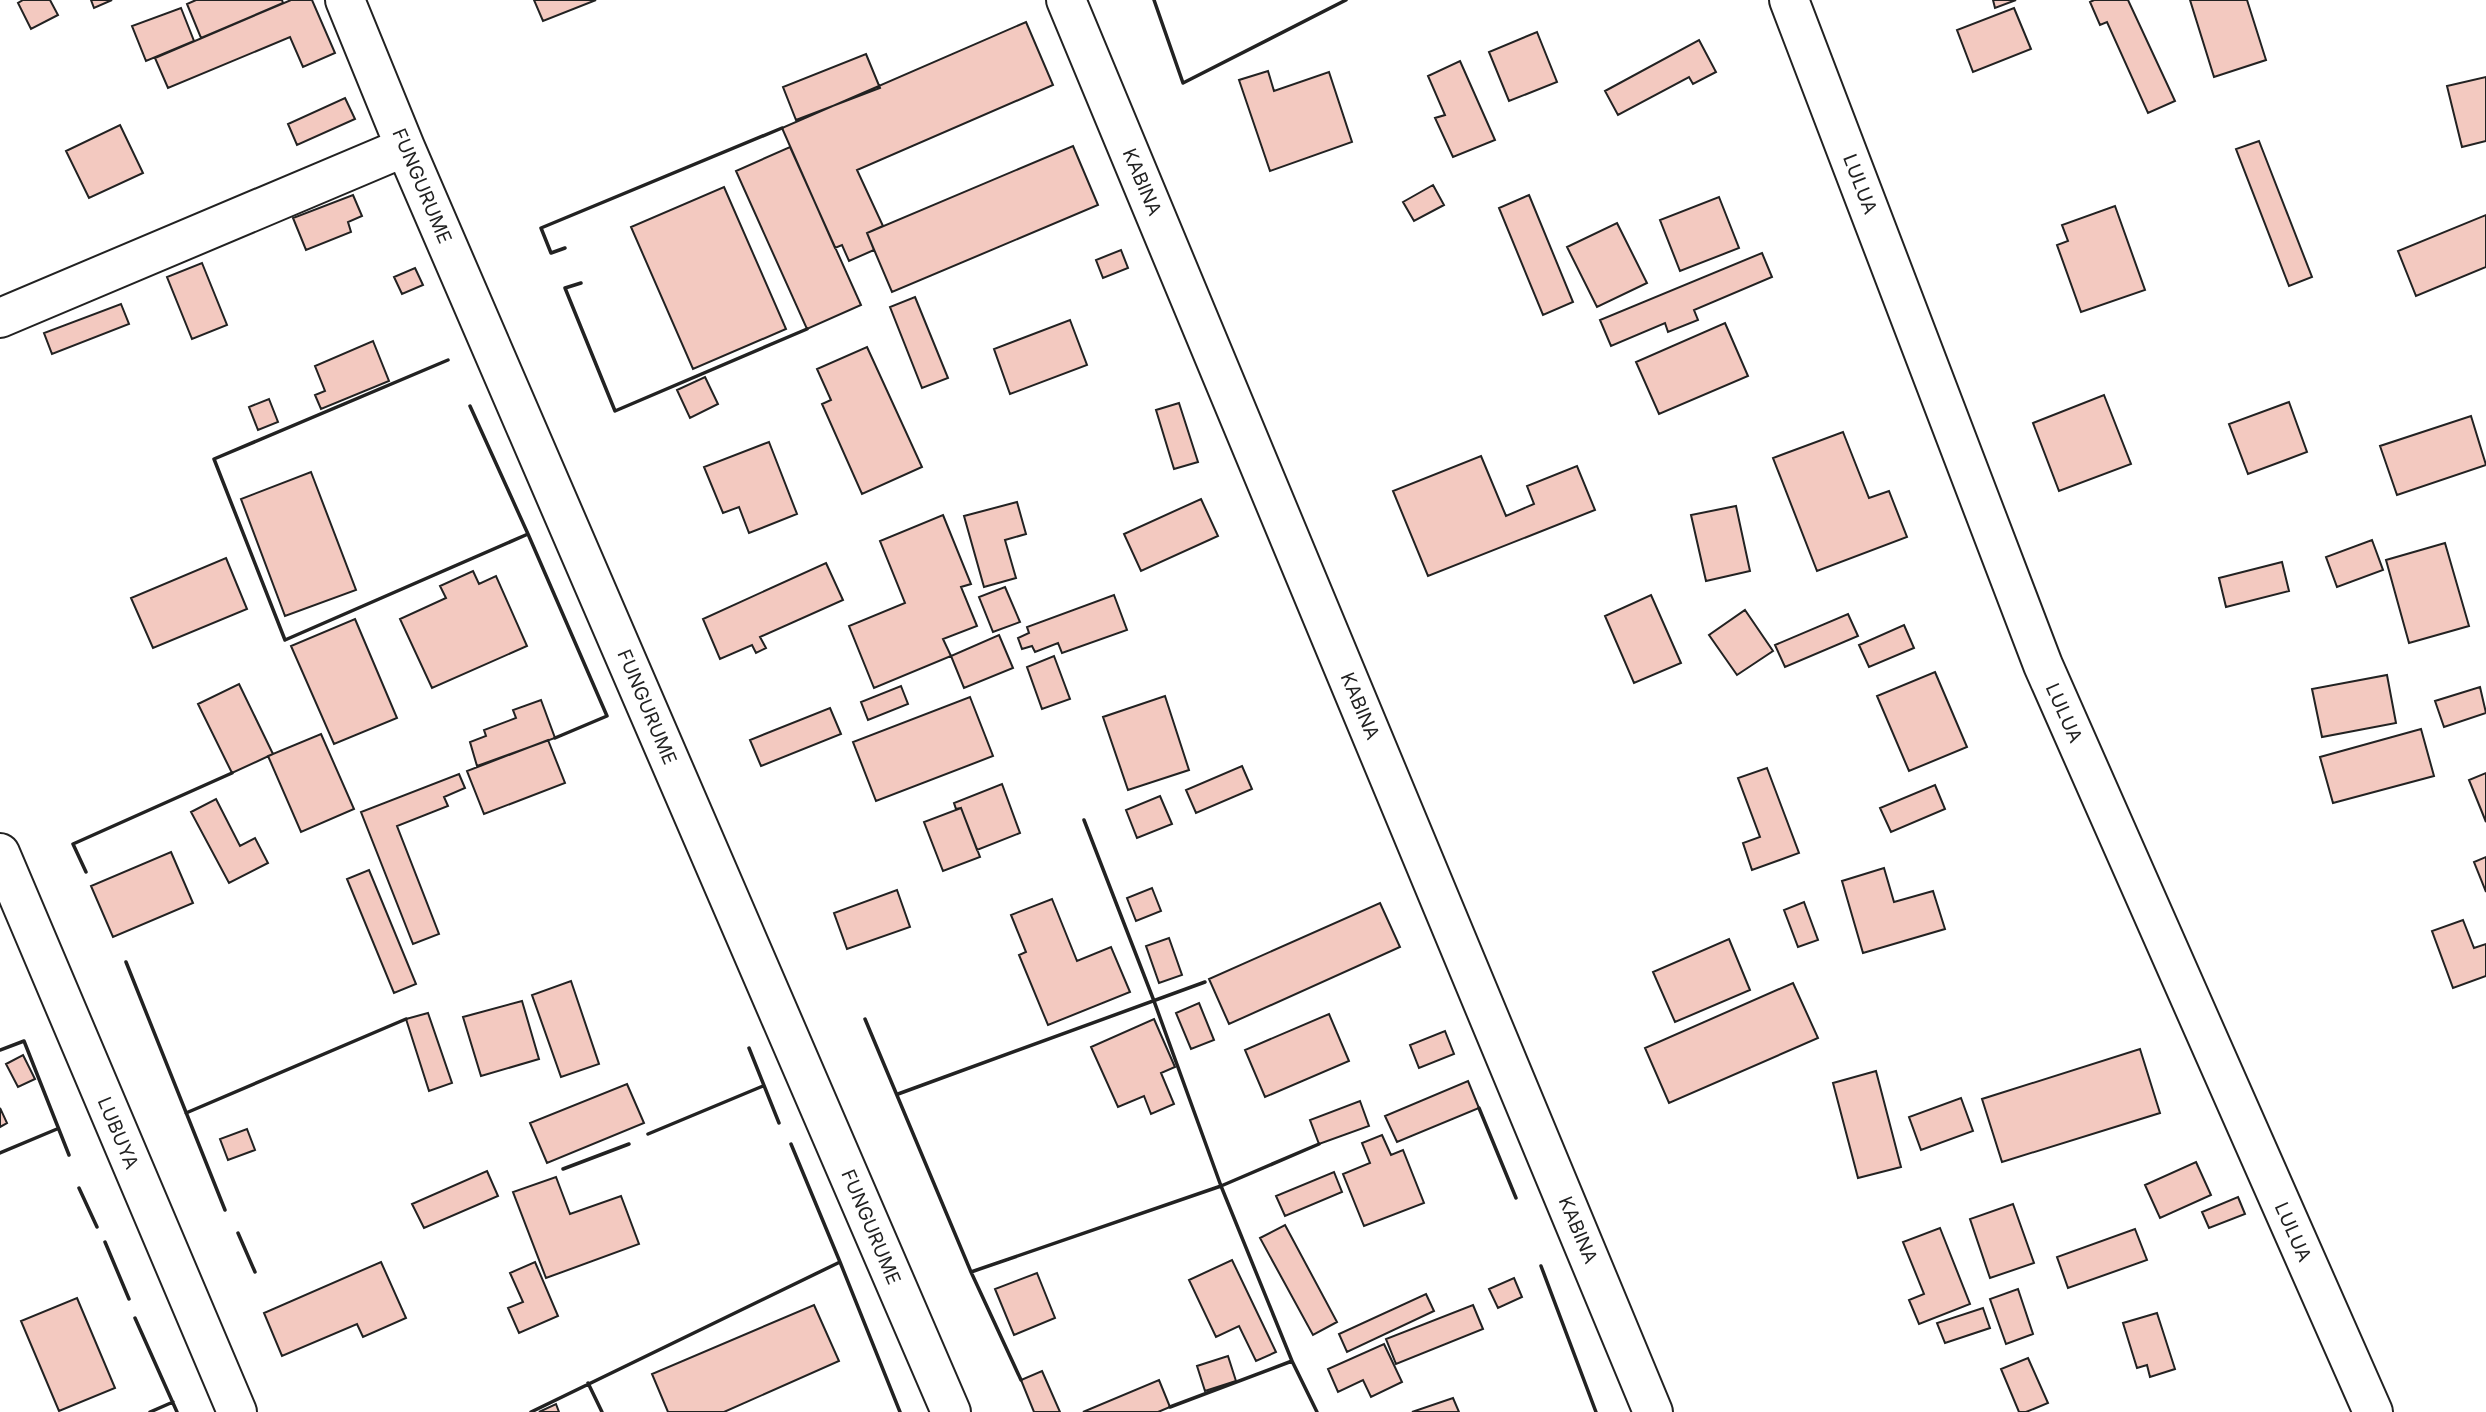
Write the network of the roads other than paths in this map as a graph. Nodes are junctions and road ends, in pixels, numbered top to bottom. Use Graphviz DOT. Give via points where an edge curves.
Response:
graph roads {
  1 [pos="345,0"];
  2 [pos="1066,0"];
  3 [pos="1789,0"];
  4 [pos="405,147"];
  5 [pos="0,318"];
  6 [pos="0,853"];
  7 [pos="237,1412"];
  8 [pos="951,1412"];
  9 [pos="1653,1412"];
  10 [pos="2373,1412"];
  1 -- 4 [label="street, FUNGURUME"];
  2 -- 9 [label="street, KABINA"];
  3 -- 10 [label="street, LULUA" via="2043,665"];
  4 -- 5 [label="street"];
  4 -- 8 [label="street, FUNGURUME"];
  6 -- 7 [label="street, LUBUYA"];
}
